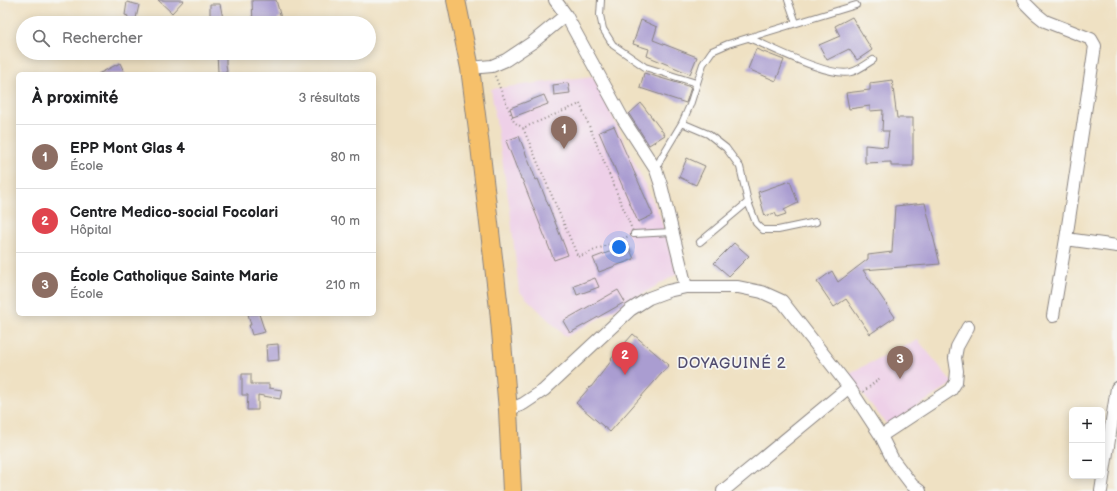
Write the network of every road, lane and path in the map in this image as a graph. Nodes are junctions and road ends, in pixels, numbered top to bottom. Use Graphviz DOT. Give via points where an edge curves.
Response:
graph roads {
  1 [pos="456,0"];
  2 [pos="555,0"];
  3 [pos="602,0"];
  4 [pos="788,0"];
  5 [pos="1023,0"];
  6 [pos="856,5"];
  7 [pos="566,15"];
  8 [pos="796,23"];
  9 [pos="749,38"];
  10 [pos="873,60"];
  11 [pos="492,66"];
  12 [pos="470,68"];
  13 [pos="696,83"];
  14 [pos="682,123"];
  15 [pos="523,128"];
  16 [pos="656,170"];
  17 [pos="748,202"];
  18 [pos="816,222"];
  19 [pos="672,232"];
  20 [pos="634,234"];
  21 [pos="1066,239"];
  22 [pos="700,242"];
  23 [pos="1117,246"];
  24 [pos="686,287"];
  25 [pos="1053,316"];
  26 [pos="968,327"];
  27 [pos="880,378"];
  28 [pos="849,387"];
  29 [pos="1117,388"];
  30 [pos="856,398"];
  31 [pos="508,410"];
  32 [pos="881,436"];
  33 [pos="1112,456"];
  34 [pos="512,491"];
  35 [pos="723,491"];
  36 [pos="920,491"];
  37 [pos="1101,491"];
  1 -- 12 [label="main road"];
  2 -- 7 [label="street"];
  3 -- 13 [label="lane" via="600,15 603,29 613,45 645,67"];
  4 -- 8 [label="lane"];
  5 -- 21 [label="street" via="1046,21 1091,39 1095,46"];
  6 -- 8 [label="lane"];
  7 -- 11 [label="street" via="534,42"];
  7 -- 16 [label="street" via="623,119"];
  8 -- 9 [label="lane"];
  9 -- 10 [label="lane" via="816,67 837,72 851,72"];
  9 -- 13 [label="lane" via="712,51 703,64"];
  11 -- 12 [label="street"];
  11 -- 15 [label="path" via="514,122"];
  12 -- 31 [label="main road" via="499,309"];
  13 -- 14 [label="lane"];
  14 -- 16 [label="lane"];
  14 -- 17 [label="lane" via="708,134 726,148 740,167"];
  15 -- 20 [label="path" via="578,257"];
  15 -- 20 [label="path" via="580,104"];
  16 -- 19 [label="street"];
  17 -- 18 [label="lane" via="756,224 763,230 778,230"];
  17 -- 22 [label="lane"];
  19 -- 20 [label="lane"];
  19 -- 24 [label="street"];
  21 -- 23 [label="street"];
  21 -- 25 [label="street"];
  24 -- 28 [label="street" via="738,287 762,292 782,301"];
  24 -- 31 [label="street" via="649,298 630,310 544,390 523,404"];
  26 -- 32 [label="street" via="956,347 956,382 951,390"];
  27 -- 30 [label="path"];
  28 -- 30 [label="street"];
  28 -- 35 [label="street"];
  29 -- 33 [label="street"];
  30 -- 32 [label="street"];
  31 -- 34 [label="main road"];
  32 -- 36 [label="street" via="893,460 912,485"];
  33 -- 37 [label="street"];
}
